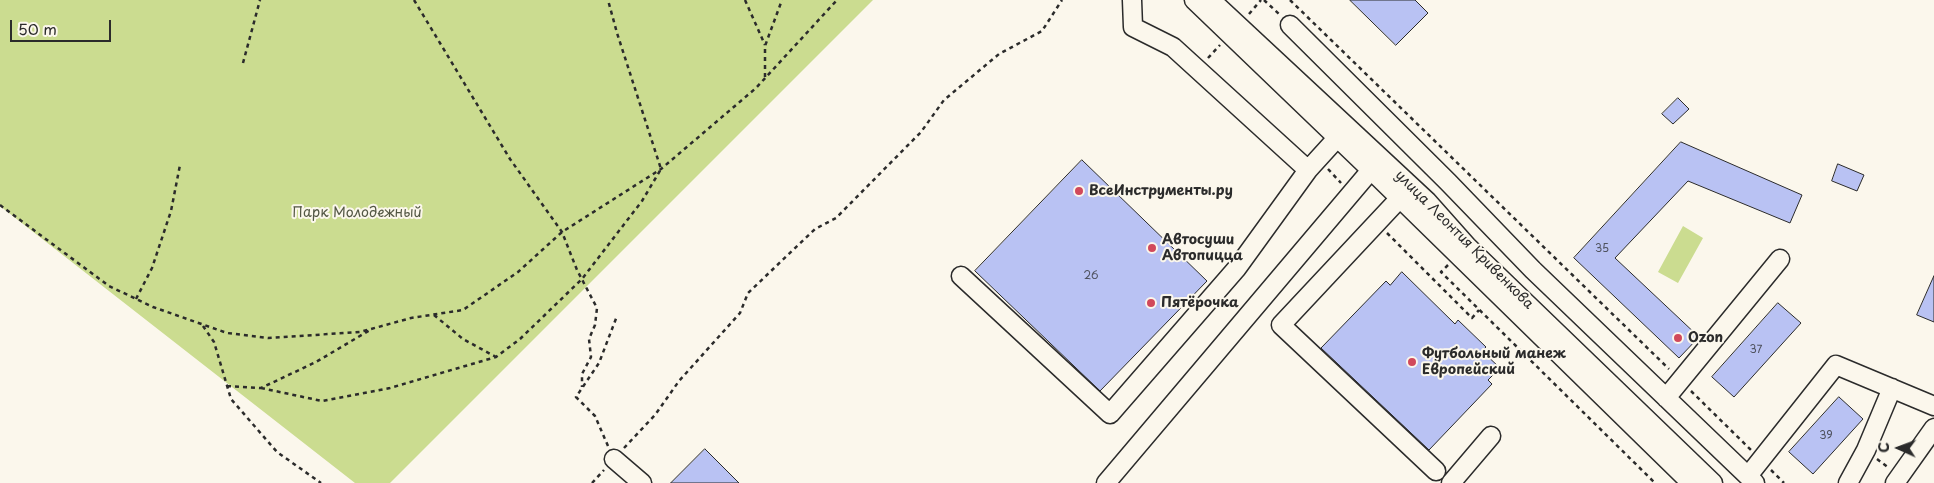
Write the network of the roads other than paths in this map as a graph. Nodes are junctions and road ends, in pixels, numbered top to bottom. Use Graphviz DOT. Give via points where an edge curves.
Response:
graph roads {
  1 [pos="1132,0"];
  2 [pos="1194,0"];
  3 [pos="1211,0"];
  4 [pos="1290,25"];
  5 [pos="1338,137"];
  6 [pos="1313,164"];
  7 [pos="1371,170"];
  8 [pos="1448,182"];
  9 [pos="1400,198"];
  10 [pos="1427,201"];
  11 [pos="1780,259"];
  12 [pos="961,276"];
  13 [pos="1892,388"];
  14 [pos="1666,398"];
  15 [pos="1934,406"];
  16 [pos="1934,428"];
  17 [pos="1491,436"];
  18 [pos="614,459"];
  19 [pos="1436,471"];
  20 [pos="1751,480"];
  21 [pos="642,483"];
  22 [pos="1106,483"];
  23 [pos="1451,483"];
  24 [pos="1692,483"];
  25 [pos="1714,483"];
  26 [pos="1848,483"];
  27 [pos="1895,483"];
  1 -- 6 [label="street" via="1133,27 1173,47"];
  2 -- 5 [label="street, улица Леонтия Кривенкова"];
  3 -- 10 [label="street, улица Леонтия Кривенкова"];
  4 -- 8 [label="street"];
  5 -- 6 [label="street"];
  5 -- 7 [label="street, улица Леонтия Кривенкова"];
  6 -- 12 [label="street" via="1237,268 1110,414"];
  7 -- 9 [label="street, улица Леонтия Кривенкова"];
  7 -- 22 [label="street"];
  8 -- 10 [label="street"];
  8 -- 14 [label="street" via="1533,270"];
  9 -- 19 [label="street" via="1281,325"];
  9 -- 24 [label="street, улица Леонтия Кривенкова"];
  10 -- 25 [label="street, улица Леонтия Кривенкова" via="1467,246"];
  11 -- 14 [label="street"];
  13 -- 15 [label="street"];
  13 -- 20 [label="street" via="1836,365 1761,460"];
  13 -- 26 [label="street"];
  14 -- 20 [label="street"];
  16 -- 27 [label="street"];
  17 -- 23 [label="street"];
  18 -- 21 [label="street"];
}
